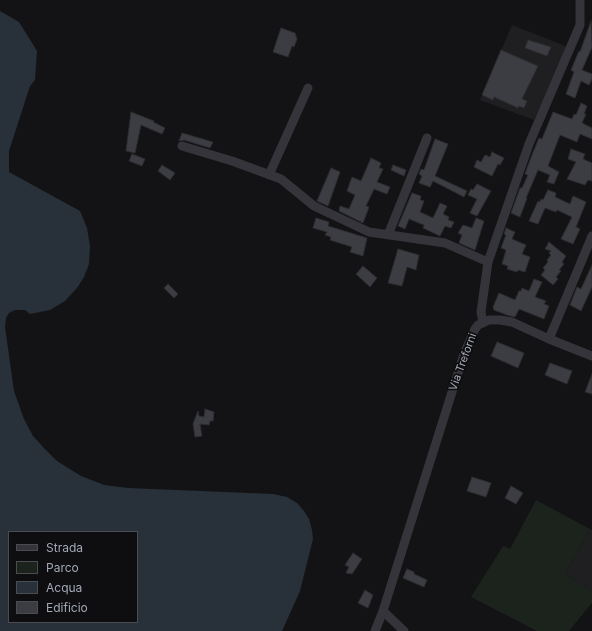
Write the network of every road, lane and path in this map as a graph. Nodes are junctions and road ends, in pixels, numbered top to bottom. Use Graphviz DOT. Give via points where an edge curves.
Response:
graph roads {
  1 [pos="580,0"];
  2 [pos="308,88"];
  3 [pos="427,138"];
  4 [pos="182,146"];
  5 [pos="269,175"];
  6 [pos="388,234"];
  7 [pos="592,236"];
  8 [pos="488,262"];
  9 [pos="483,323"];
  10 [pos="549,339"];
  11 [pos="592,356"];
  12 [pos="383,611"];
  13 [pos="375,631"];
  14 [pos="404,631"];
  1 -- 8 [label="street, Via Treforni" via="580,25 529,144"];
  2 -- 5 [label="street"];
  3 -- 6 [label="street"];
  4 -- 5 [label="street"];
  5 -- 6 [label="street" via="281,179 314,206 368,232"];
  6 -- 8 [label="street" via="445,243"];
  7 -- 10 [label="street"];
  8 -- 9 [label="street, Via Treforni" via="481,312"];
  9 -- 10 [label="street" via="495,319 512,322"];
  9 -- 12 [label="street, Via Treforni" via="475,329 464,354"];
  10 -- 11 [label="street"];
  12 -- 13 [label="street, Via Treforni"];
  12 -- 14 [label="street"];
}
